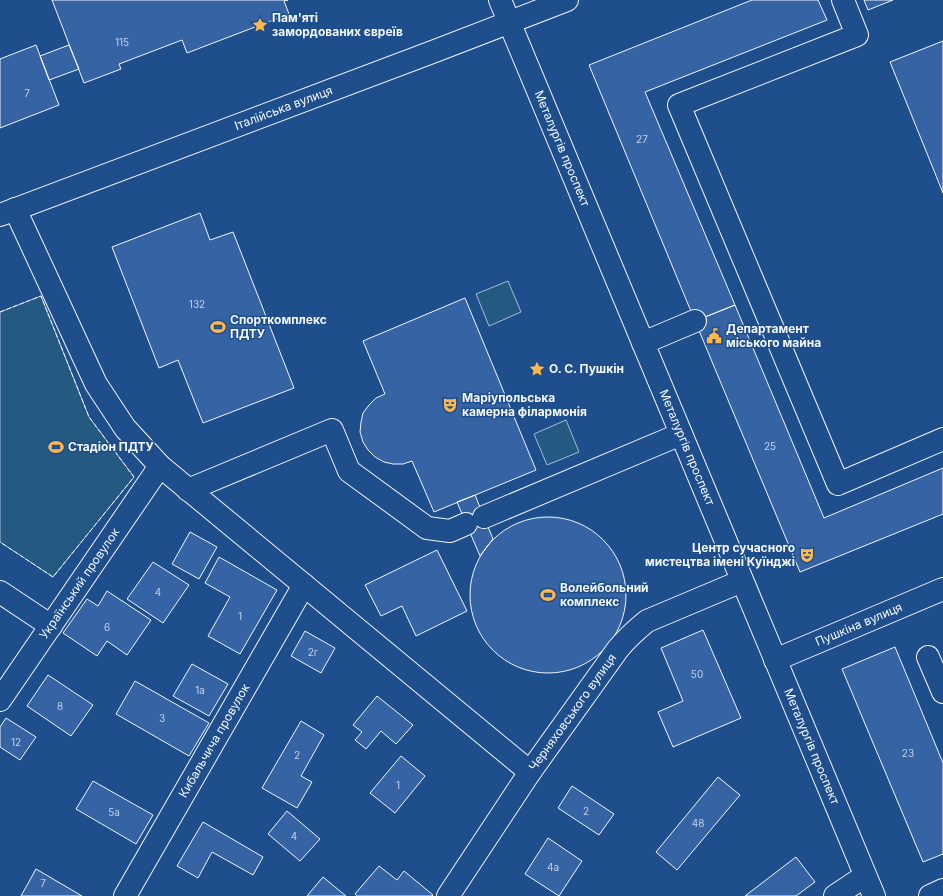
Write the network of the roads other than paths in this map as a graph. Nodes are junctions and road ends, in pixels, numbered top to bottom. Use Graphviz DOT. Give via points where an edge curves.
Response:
graph roads {
  1 [pos="500,0"];
  2 [pos="567,0"];
  3 [pos="843,0"];
  4 [pos="509,22"];
  5 [pos="8,212"];
  6 [pos="695,321"];
  7 [pos="643,343"];
  8 [pos="681,434"];
  9 [pos="943,439"];
  10 [pos="160,466"];
  11 [pos="188,490"];
  12 [pos="742,581"];
  13 [pos="304,585"];
  14 [pos="943,589"];
  15 [pos="0,592"];
  16 [pos="51,626"];
  17 [pos="928,657"];
  18 [pos="775,660"];
  19 [pos="943,692"];
  20 [pos="0,700"];
  21 [pos="530,772"];
  22 [pos="865,876"];
  23 [pos="943,890"];
  24 [pos="125,896"];
  25 [pos="448,896"];
  26 [pos="835,896"];
  27 [pos="874,896"];
  28 [pos="930,896"];
  1 -- 4 [label="street, Металургів проспект"];
  2 -- 4 [label="street, Італійська вулиця"];
  3 -- 9 [label="street" via="857,35 679,105 838,484"];
  4 -- 5 [label="street, Італійська вулиця"];
  4 -- 7 [label="street, Металургів проспект"];
  5 -- 10 [label="street" via="96,384 125,428"];
  6 -- 7 [label="street"];
  7 -- 8 [label="street, Металургів проспект"];
  8 -- 11 [label="street" via="450,531 427,528 349,471 332,430"];
  8 -- 12 [label="street, Металургів проспект"];
  10 -- 11 [label="street"];
  10 -- 16 [label="street, Український провулок"];
  11 -- 13 [label="street"];
  12 -- 18 [label="street, Металургів проспект"];
  12 -- 21 [label="street, Черняховського вулиця" via="647,621 636,629 618,649"];
  13 -- 21 [label="street"];
  13 -- 24 [label="street, Кибальчича провулок"];
  14 -- 18 [label="street, Пушкіна вулиця"];
  15 -- 16 [label="street"];
  16 -- 20 [label="street, Український провулок"];
  17 -- 19 [label="street"];
  18 -- 22 [label="street, Металургів проспект"];
  21 -- 25 [label="street, Черняховського вулиця"];
  22 -- 26 [label="street"];
  22 -- 27 [label="street, Металургів проспект"];
  23 -- 28 [label="street"];
}
